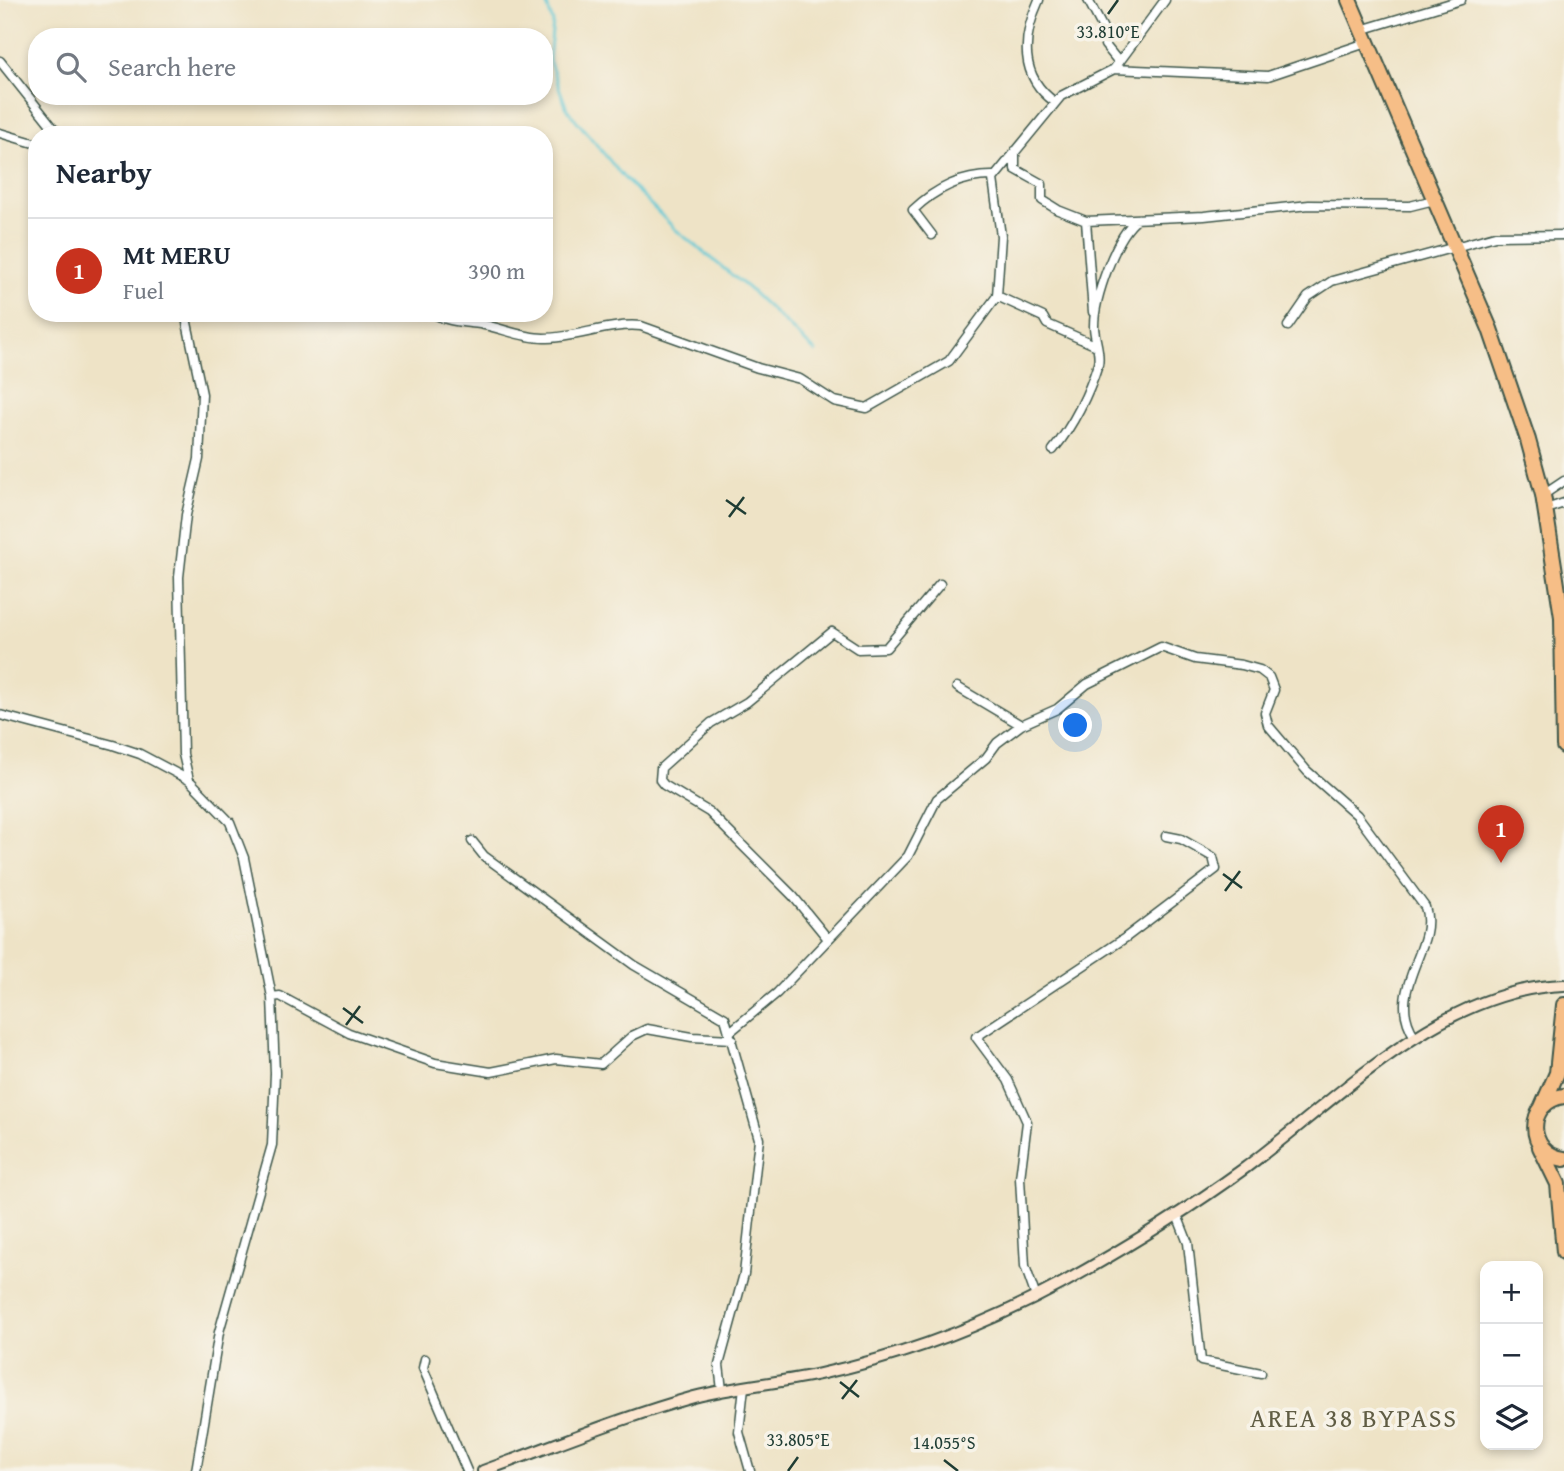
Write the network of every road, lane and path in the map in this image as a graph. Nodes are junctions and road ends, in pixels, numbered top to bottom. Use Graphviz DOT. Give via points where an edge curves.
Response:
graph roads {
  1 [pos="1039,0"];
  2 [pos="1088,0"];
  3 [pos="1165,0"];
  4 [pos="1349,0"];
  5 [pos="1461,0"];
  6 [pos="1364,36"];
  7 [pos="0,61"];
  8 [pos="1116,65"];
  9 [pos="28,96"];
  10 [pos="1055,102"];
  11 [pos="35,105"];
  12 [pos="52,126"];
  13 [pos="0,133"];
  14 [pos="28,141"];
  15 [pos="1015,150"];
  16 [pos="995,176"];
  17 [pos="1433,200"];
  18 [pos="1138,219"];
  19 [pos="1086,221"];
  20 [pos="932,235"];
  21 [pos="1564,235"];
  22 [pos="1454,246"];
  23 [pos="997,296"];
  24 [pos="187,322"];
  25 [pos="469,322"];
  26 [pos="1094,325"];
  27 [pos="1288,326"];
  28 [pos="1097,346"];
  29 [pos="1053,450"];
  30 [pos="1564,481"];
  31 [pos="1544,502"];
  32 [pos="1564,503"];
  33 [pos="940,584"];
  34 [pos="957,687"];
  35 [pos="0,715"];
  36 [pos="1021,725"];
  37 [pos="1564,746"];
  38 [pos="190,779"];
  39 [pos="1166,836"];
  40 [pos="472,841"];
  41 [pos="828,939"];
  42 [pos="1564,985"];
  43 [pos="272,997"];
  44 [pos="1564,1005"];
  45 [pos="732,1035"];
  46 [pos="1415,1037"];
  47 [pos="1564,1096"];
  48 [pos="1542,1107"];
  49 [pos="1540,1146"];
  50 [pos="1564,1159"];
  51 [pos="1177,1215"];
  52 [pos="1564,1252"];
  53 [pos="1036,1297"];
  54 [pos="425,1359"];
  55 [pos="1261,1373"];
  56 [pos="744,1387"];
  57 [pos="722,1390"];
  58 [pos="196,1471"];
  59 [pos="467,1471"];
  60 [pos="482,1471"];
  61 [pos="750,1471"];
  1 -- 10 [label="street" via="1032,17 1027,61 1034,84"];
  2 -- 8 [label="street"];
  3 -- 8 [label="street"];
  4 -- 6 [label="highway"];
  5 -- 6 [label="street"];
  6 -- 8 [label="street" via="1268,76"];
  6 -- 17 [label="highway"];
  7 -- 9 [label="street"];
  8 -- 10 [label="street"];
  10 -- 15 [label="street"];
  11 -- 12 [label="street"];
  13 -- 14 [label="street"];
  15 -- 16 [label="street"];
  15 -- 19 [label="street" via="1015,169 1042,184 1042,200"];
  16 -- 20 [label="street" via="959,181 924,200 913,211"];
  16 -- 23 [label="street" via="1001,236"];
  17 -- 18 [label="street" via="1410,206 1309,205"];
  17 -- 22 [label="highway"];
  18 -- 19 [label="street"];
  18 -- 26 [label="street" via="1118,244"];
  19 -- 26 [label="street"];
  21 -- 22 [label="street" via="1495,236"];
  22 -- 27 [label="street" via="1317,288"];
  22 -- 31 [label="highway" via="1506,372"];
  23 -- 25 [label="street" via="949,361 860,409 834,401 800,379 641,326 528,338"];
  23 -- 28 [label="street"];
  24 -- 38 [label="street" via="202,394 199,459 179,577 183,754"];
  26 -- 28 [label="street"];
  28 -- 29 [label="street" via="1098,364 1082,402"];
  30 -- 31 [label="street"];
  31 -- 32 [label="street"];
  31 -- 37 [label="highway" via="1562,617"];
  33 -- 41 [label="street" via="886,648 858,649 832,632 747,702 711,723 661,768 664,785 709,812 793,896"];
  34 -- 36 [label="street"];
  35 -- 38 [label="street" via="140,754"];
  36 -- 41 [label="street" via="937,799 908,856"];
  36 -- 46 [label="street" via="1051,713 1087,684 1155,648 1265,673 1274,690 1265,713 1268,725 1307,771 1357,815 1425,907 1426,930 1410,977 1406,1007 1406,1021"];
  38 -- 43 [label="street" via="220,808 238,838"];
  39 -- 53 [label="street" via="1213,857 1216,869 1125,938 976,1037 1025,1112 1027,1140 1020,1178 1026,1266"];
  40 -- 45 [label="street" via="484,856 634,965 725,1018"];
  41 -- 45 [label="street"];
  42 -- 46 [label="street" via="1536,986 1471,1009"];
  43 -- 45 [label="street" via="280,996 342,1030 413,1056 484,1071 507,1071 556,1059 601,1064 632,1036 647,1029 692,1037"];
  43 -- 58 [label="street" via="272,1145 219,1332"];
  44 -- 48 [label="highway" via="1557,1073"];
  45 -- 57 [label="street" via="759,1147 744,1274 719,1365"];
  46 -- 51 [label="street"];
  47 -- 48 [label="highway"];
  48 -- 49 [label="highway" via="1534,1126"];
  49 -- 50 [label="highway" via="1549,1155"];
  49 -- 52 [label="highway" via="1559,1184"];
  51 -- 53 [label="street"];
  51 -- 55 [label="street" via="1188,1243 1201,1361"];
  53 -- 56 [label="street" via="958,1332 861,1365"];
  54 -- 59 [label="street" via="423,1368"];
  56 -- 57 [label="street"];
  56 -- 61 [label="street" via="740,1432"];
  57 -- 60 [label="street"];
}
